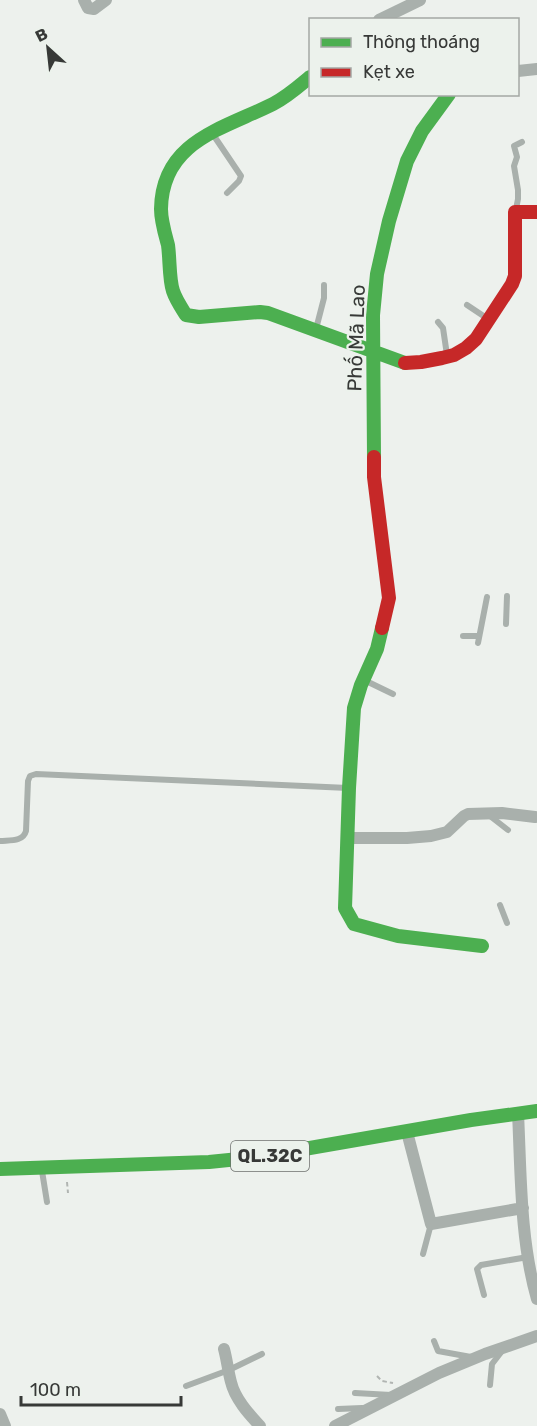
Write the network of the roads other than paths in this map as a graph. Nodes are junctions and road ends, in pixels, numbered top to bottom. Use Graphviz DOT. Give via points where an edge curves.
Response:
graph roads {
  1 [pos="84,0"];
  2 [pos="106,0"];
  3 [pos="420,0"];
  4 [pos="383,18"];
  5 [pos="537,69"];
  6 [pos="519,71"];
  7 [pos="309,78"];
  8 [pos="447,96"];
  9 [pos="212,132"];
  10 [pos="522,142"];
  11 [pos="227,193"];
  12 [pos="515,212"];
  13 [pos="537,212"];
  14 [pos="324,285"];
  15 [pos="467,305"];
  16 [pos="489,320"];
  17 [pos="438,322"];
  18 [pos="315,329"];
  19 [pos="372,350"];
  20 [pos="448,356"];
  21 [pos="507,596"];
  22 [pos="487,597"];
  23 [pos="506,624"];
  24 [pos="463,636"];
  25 [pos="364,679"];
  26 [pos="393,694"];
  27 [pos="349,788"];
  28 [pos="488,813"];
  29 [pos="535,817"];
  30 [pos="508,831"];
  31 [pos="347,838"];
  32 [pos="0,841"];
  33 [pos="500,905"];
  34 [pos="507,923"];
  35 [pos="482,946"];
  36 [pos="537,1111"];
  37 [pos="518,1113"];
  38 [pos="407,1132"];
  39 [pos="42,1168"];
  40 [pos="0,1169"];
  41 [pos="47,1202"];
  42 [pos="523,1208"];
  43 [pos="431,1224"];
  44 [pos="423,1254"];
  45 [pos="531,1259"];
  46 [pos="484,1295"];
  47 [pos="537,1299"];
  48 [pos="537,1335"];
  49 [pos="434,1341"];
  50 [pos="506,1347"];
  51 [pos="224,1349"];
  52 [pos="262,1354"];
  53 [pos="477,1358"];
  54 [pos="229,1370"];
  55 [pos="490,1385"];
  56 [pos="186,1386"];
  57 [pos="355,1393"];
  58 [pos="395,1395"];
  59 [pos="368,1408"];
  60 [pos="338,1409"];
  61 [pos="0,1414"];
  62 [pos="356,1421"];
  63 [pos="5,1426"];
  64 [pos="260,1426"];
  65 [pos="335,1426"];
  1 -- 2 [label="street" via="88,8 94,9"];
  3 -- 4 [label="street"];
  5 -- 6 [label="street"];
  7 -- 9 [label="main road" via="275,103"];
  8 -- 19 [label="main road, Phố Mã Lao" via="422,131 407,161 389,221 377,274"];
  9 -- 11 [label="lane" via="241,176"];
  9 -- 18 [label="main road" via="188,147 173,165 162,194 162,225 172,289 178,303 186,315 268,312"];
  10 -- 12 [label="lane" via="514,146 518,190"];
  12 -- 13 [label="main road"];
  12 -- 16 [label="main road" via="515,276"];
  14 -- 18 [label="lane"];
  15 -- 16 [label="lane"];
  16 -- 20 [label="main road" via="471,345"];
  17 -- 20 [label="lane" via="443,328"];
  18 -- 19 [label="main road"];
  19 -- 20 [label="main road" via="404,363"];
  19 -- 25 [label="main road, Phố Mã Lao" via="374,477 389,598 377,649"];
  21 -- 23 [label="lane"];
  22 -- 24 [label="lane" via="479,640"];
  25 -- 26 [label="lane"];
  25 -- 27 [label="main road" via="354,708"];
  27 -- 31 [label="main road"];
  27 -- 32 [label="lane" via="36,774 28,781 25,836"];
  28 -- 29 [label="street"];
  28 -- 30 [label="lane"];
  28 -- 31 [label="street" via="466,815 449,831 431,836"];
  31 -- 35 [label="main road" via="345,908 354,924 398,936"];
  33 -- 34 [label="lane"];
  36 -- 37 [label="main road, QL.32C"];
  37 -- 38 [label="main road, QL.32C"];
  37 -- 42 [label="street"];
  38 -- 39 [label="main road, QL.32C" via="303,1151 209,1162"];
  38 -- 43 [label="street"];
  39 -- 40 [label="main road, QL.32C"];
  39 -- 41 [label="lane"];
  42 -- 43 [label="street"];
  42 -- 45 [label="street"];
  43 -- 44 [label="lane"];
  45 -- 46 [label="lane" via="478,1267"];
  45 -- 47 [label="street"];
  48 -- 50 [label="street"];
  49 -- 53 [label="lane" via="438,1351"];
  50 -- 53 [label="street"];
  50 -- 55 [label="lane" via="492,1364"];
  51 -- 54 [label="street"];
  52 -- 54 [label="lane"];
  53 -- 58 [label="street"];
  54 -- 56 [label="lane"];
  54 -- 64 [label="street" via="236,1395"];
  57 -- 58 [label="lane"];
  58 -- 59 [label="street"];
  59 -- 60 [label="lane"];
  59 -- 62 [label="street"];
  61 -- 63 [label="street"];
  62 -- 65 [label="street"];
}
